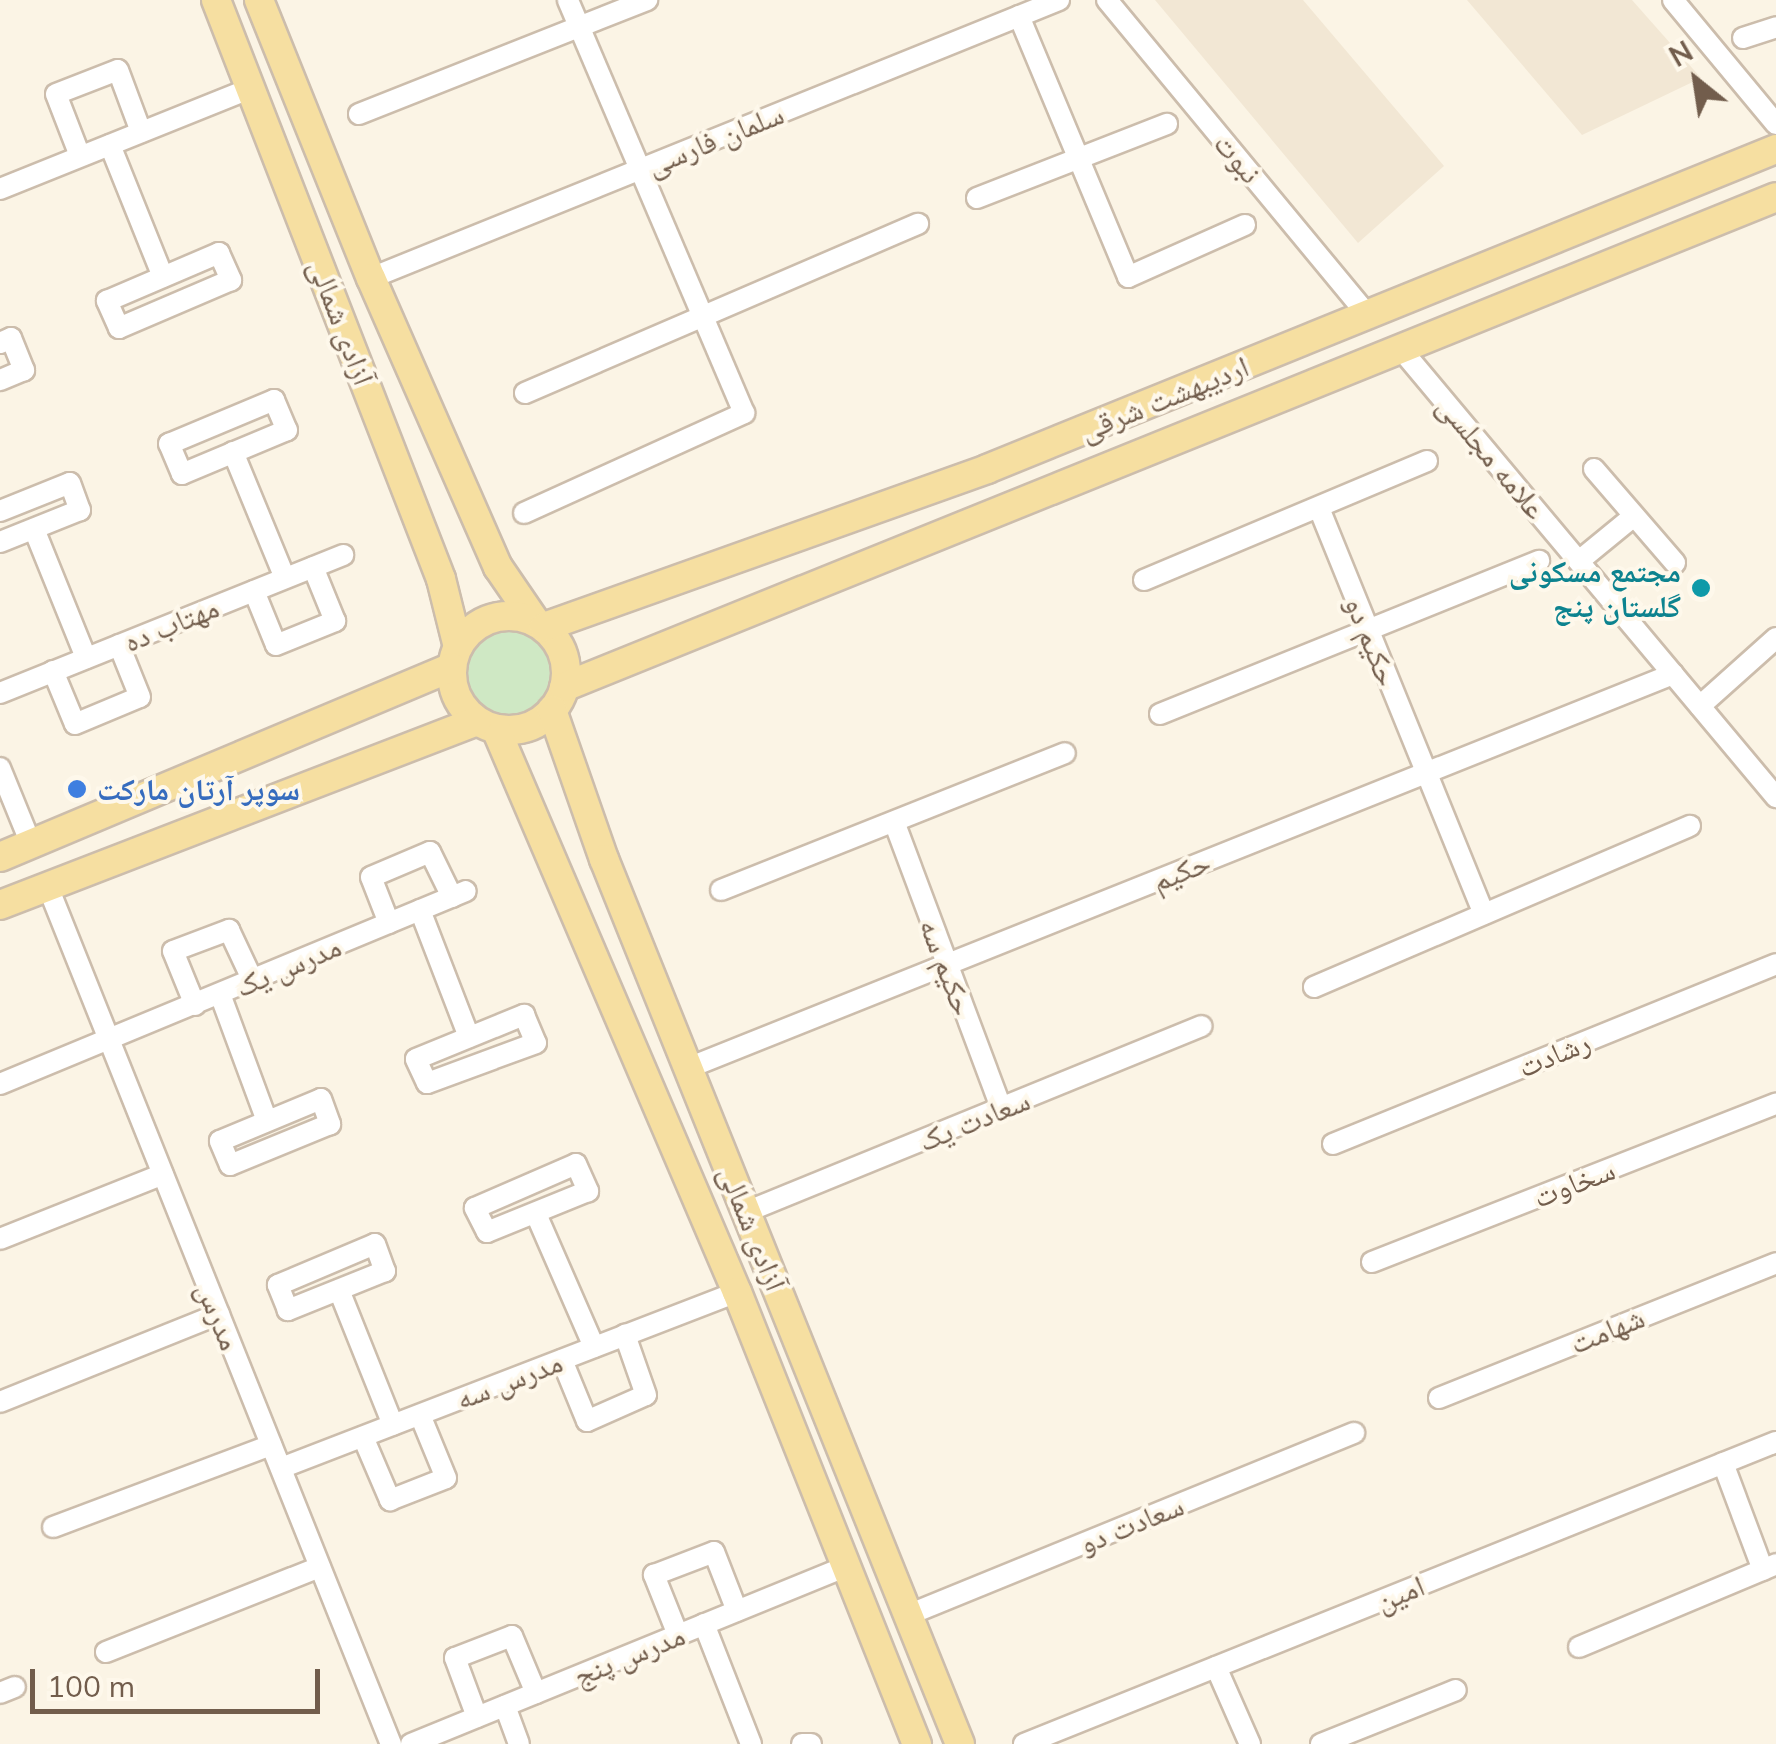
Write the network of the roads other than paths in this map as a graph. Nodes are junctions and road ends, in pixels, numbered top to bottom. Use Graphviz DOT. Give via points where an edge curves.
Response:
graph roads {
  1 [pos="216,0"];
  2 [pos="259,0"];
  3 [pos="568,0"];
  4 [pos="647,0"];
  5 [pos="1059,0"];
  6 [pos="1108,0"];
  7 [pos="1672,0"];
  8 [pos="1019,16"];
  9 [pos="1776,26"];
  10 [pos="578,27"];
  11 [pos="1744,38"];
  12 [pos="251,88"];
  13 [pos="359,114"];
  14 [pos="1167,124"];
  15 [pos="1776,124"];
  16 [pos="141,132"];
  17 [pos="110,145"];
  18 [pos="1776,150"];
  19 [pos="80,156"];
  20 [pos="1078,157"];
  21 [pos="636,171"];
  22 [pos="0,189"];
  23 [pos="1776,197"];
  24 [pos="977,198"];
  25 [pos="918,224"];
  26 [pos="1245,226"];
  27 [pos="163,277"];
  28 [pos="371,278"];
  29 [pos="700,315"];
  30 [pos="1368,315"];
  31 [pos="0,343"];
  32 [pos="1400,348"];
  33 [pos="1232,370"];
  34 [pos="0,380"];
  35 [pos="526,392"];
  36 [pos="1248,408"];
  37 [pos="233,452"];
  38 [pos="1427,461"];
  39 [pos="1594,468"];
  40 [pos="1318,508"];
  41 [pos="0,511"];
  42 [pos="524,514"];
  43 [pos="1634,516"];
  44 [pos="34,529"];
  45 [pos="0,542"];
  46 [pos="343,555"];
  47 [pos="1539,560"];
  48 [pos="1579,562"];
  49 [pos="1674,563"];
  50 [pos="313,567"];
  51 [pos="285,578"];
  52 [pos="1144,580"];
  53 [pos="254,590"];
  54 [pos="539,624"];
  55 [pos="1368,628"];
  56 [pos="1776,638"];
  57 [pos="119,645"];
  58 [pos="455,657"];
  59 [pos="86,658"];
  60 [pos="53,672"];
  61 [pos="1673,674"];
  62 [pos="0,693"];
  63 [pos="558,698"];
  64 [pos="1700,706"];
  65 [pos="1160,714"];
  66 [pos="487,725"];
  67 [pos="1066,753"];
  68 [pos="0,768"];
  69 [pos="1426,773"];
  70 [pos="1776,797"];
  71 [pos="895,824"];
  72 [pos="1690,826"];
  73 [pos="31,844"];
  74 [pos="0,857"];
  75 [pos="48,887"];
  76 [pos="721,890"];
  77 [pos="0,905"];
  78 [pos="420,910"];
  79 [pos="1484,914"];
  80 [pos="389,923"];
  81 [pos="1776,964"];
  82 [pos="945,965"];
  83 [pos="253,981"];
  84 [pos="1314,986"];
  85 [pos="220,994"];
  86 [pos="194,1006"];
  87 [pos="1201,1026"];
  88 [pos="470,1037"];
  89 [pos="109,1041"];
  90 [pos="688,1068"];
  91 [pos="0,1084"];
  92 [pos="1776,1104"];
  93 [pos="1002,1110"];
  94 [pos="267,1121"];
  95 [pos="1333,1144"];
  96 [pos="162,1174"];
  97 [pos="746,1212"];
  98 [pos="536,1214"];
  99 [pos="0,1239"];
  100 [pos="1372,1262"];
  101 [pos="1776,1263"];
  102 [pos="339,1290"];
  103 [pos="737,1292"];
  104 [pos="219,1314"];
  105 [pos="625,1336"];
  106 [pos="594,1347"];
  107 [pos="562,1360"];
  108 [pos="1439,1398"];
  109 [pos="0,1402"];
  110 [pos="420,1415"];
  111 [pos="393,1425"];
  112 [pos="1354,1433"];
  113 [pos="363,1437"];
  114 [pos="1776,1442"];
  115 [pos="272,1445"];
  116 [pos="1724,1463"];
  117 [pos="280,1468"];
  118 [pos="53,1528"];
  119 [pos="847,1566"];
  120 [pos="320,1567"];
  121 [pos="1770,1567"];
  122 [pos="737,1611"];
  123 [pos="908,1615"];
  124 [pos="704,1624"];
  125 [pos="678,1635"];
  126 [pos="1579,1647"];
  127 [pos="106,1652"];
  128 [pos="1216,1667"];
  129 [pos="1456,1690"];
  130 [pos="536,1693"];
  131 [pos="505,1706"];
  132 [pos="477,1717"];
  133 [pos="391,1744"];
  134 [pos="411,1744"];
  135 [pos="519,1744"];
  136 [pos="751,1744"];
  137 [pos="802,1744"];
  138 [pos="812,1744"];
  139 [pos="918,1744"];
  140 [pos="960,1744"];
  141 [pos="1024,1744"];
  142 [pos="1250,1744"];
  143 [pos="1321,1744"];
  1 -- 12 [label="main road, آزادی شمالی"];
  2 -- 28 [label="main road, آزادی شمالی"];
  3 -- 10 [label="street"];
  4 -- 10 [label="street"];
  5 -- 8 [label="street, سلمان فارسی"];
  6 -- 30 [label="street, نبوت"];
  7 -- 15 [label="street"];
  8 -- 20 [label="street"];
  8 -- 21 [label="street, سلمان فارسی"];
  9 -- 11 [label="street"];
  10 -- 13 [label="street"];
  10 -- 21 [label="street"];
  12 -- 16 [label="street"];
  12 -- 58 [label="main road, آزادی شمالی" via="442,579"];
  14 -- 20 [label="street"];
  16 -- 17 [label="street"];
  16 -- 19 [label="street" via="118,70 56,94"];
  17 -- 19 [label="street"];
  17 -- 27 [label="street"];
  18 -- 30 [label="main road, اردیبهشت شرقی"];
  19 -- 22 [label="street"];
  20 -- 24 [label="street"];
  20 -- 26 [label="street" via="1128,278"];
  21 -- 28 [label="street, سلمان فارسی"];
  21 -- 29 [label="street"];
  23 -- 32 [label="main road, اردیبهشت شرقی"];
  25 -- 29 [label="street"];
  27 -- 27 [label="street" via="107,301 119,328 231,280 219,253"];
  28 -- 54 [label="main road, آزادی شمالی" via="498,567"];
  29 -- 35 [label="street"];
  29 -- 42 [label="street" via="744,413"];
  30 -- 33 [label="main road, اردیبهشت شرقی"];
  31 -- 34 [label="street" via="11,338 24,370"];
  32 -- 36 [label="main road, اردیبهشت شرقی"];
  32 -- 48 [label="street, علامه مجلسی"];
  33 -- 36 [label="main road"];
  33 -- 54 [label="main road, اردیبهشت شرقی" via="987,469"];
  36 -- 63 [label="main road, اردیبهشت شرقی"];
  37 -- 37 [label="street" via="287,430 274,400 169,444 182,474"];
  37 -- 51 [label="street"];
  38 -- 40 [label="street"];
  39 -- 43 [label="street"];
  40 -- 52 [label="street"];
  40 -- 55 [label="street, حکیم دو"];
  41 -- 44 [label="street" via="70,483 80,510"];
  43 -- 48 [label="street"];
  43 -- 49 [label="street"];
  44 -- 45 [label="street"];
  44 -- 59 [label="street"];
  46 -- 50 [label="street, مهتاب ده"];
  47 -- 55 [label="street"];
  48 -- 61 [label="street, علامه مجلسی"];
  50 -- 51 [label="street, مهتاب ده"];
  50 -- 53 [label="street" via="335,620 276,645"];
  51 -- 53 [label="street, مهتاب ده"];
  53 -- 57 [label="street, مهتاب ده"];
  54 -- 58 [label="main road" via="491,618"];
  54 -- 63 [label="main road" via="563,654"];
  55 -- 65 [label="street"];
  55 -- 69 [label="street, حکیم دو"];
  56 -- 64 [label="street"];
  57 -- 59 [label="street, مهتاب ده"];
  57 -- 60 [label="street" via="140,697 74,724"];
  58 -- 66 [label="main road" via="453,688"];
  58 -- 73 [label="main road"];
  59 -- 60 [label="street, مهتاب ده"];
  60 -- 62 [label="street, مهتاب ده"];
  61 -- 64 [label="street, علامه مجلسی"];
  61 -- 69 [label="street, حکیم"];
  63 -- 66 [label="main road" via="527,727"];
  63 -- 90 [label="main road, آزادی شمالی"];
  64 -- 70 [label="street, علامه مجلسی"];
  66 -- 75 [label="main road"];
  66 -- 103 [label="main road, آزادی شمالی"];
  67 -- 71 [label="street"];
  68 -- 73 [label="street"];
  69 -- 79 [label="street, حکیم دو"];
  69 -- 82 [label="street, حکیم"];
  71 -- 76 [label="street"];
  71 -- 82 [label="street, حکیم سه"];
  72 -- 79 [label="street"];
  73 -- 74 [label="main road"];
  75 -- 77 [label="main road"];
  75 -- 89 [label="street, مدرس"];
  78 -- 80 [label="street, مدرس یک"];
  78 -- 80 [label="street, مدرس یک" via="459,894 430,852 371,877"];
  78 -- 88 [label="street"];
  79 -- 84 [label="street"];
  80 -- 83 [label="street, مدرس یک"];
  81 -- 95 [label="street, رشادت"];
  82 -- 90 [label="street, حکیم"];
  82 -- 93 [label="street, حکیم سه"];
  83 -- 85 [label="street, مدرس یک"];
  83 -- 86 [label="street" via="228,930 174,952"];
  85 -- 86 [label="street, مدرس یک"];
  85 -- 94 [label="street"];
  86 -- 89 [label="street, مدرس یک"];
  87 -- 93 [label="street, سعادت یک"];
  88 -- 88 [label="street" via="416,1059 428,1083 536,1043 524,1015"];
  89 -- 91 [label="street, مدرس یک"];
  89 -- 96 [label="street, مدرس"];
  90 -- 97 [label="main road, آزادی شمالی"];
  92 -- 100 [label="street, سخاوت"];
  93 -- 97 [label="street, سعادت یک"];
  94 -- 94 [label="street" via="321,1099 330,1124 230,1165 220,1142"];
  96 -- 99 [label="street"];
  96 -- 104 [label="street, مدرس"];
  97 -- 123 [label="main road, آزادی شمالی"];
  98 -- 98 [label="street" via="588,1192 576,1164 475,1208 487,1232"];
  98 -- 106 [label="street"];
  101 -- 108 [label="street, شهامت"];
  102 -- 102 [label="street" via="386,1271 375,1244 278,1285 288,1310"];
  102 -- 111 [label="street"];
  103 -- 105 [label="street, مدرس سه"];
  103 -- 119 [label="main road, آزادی شمالی"];
  104 -- 109 [label="street"];
  104 -- 115 [label="street, مدرس"];
  105 -- 106 [label="street, مدرس سه"];
  105 -- 107 [label="street" via="646,1395 586,1421"];
  106 -- 107 [label="street, مدرس سه"];
  107 -- 110 [label="street, مدرس سه"];
  110 -- 111 [label="street, مدرس سه"];
  110 -- 113 [label="street" via="446,1478 390,1500"];
  111 -- 113 [label="street, مدرس سه"];
  112 -- 123 [label="street, سعادت دو"];
  113 -- 117 [label="street, مدرس سه"];
  114 -- 116 [label="street, امین"];
  115 -- 117 [label="street, مدرس"];
  115 -- 118 [label="street"];
  116 -- 121 [label="street"];
  116 -- 128 [label="street, امین"];
  117 -- 120 [label="street, مدرس"];
  119 -- 122 [label="street, مدرس پنج"];
  119 -- 139 [label="main road, آزادی شمالی"];
  120 -- 127 [label="street"];
  120 -- 133 [label="street, مدرس"];
  121 -- 126 [label="street"];
  122 -- 124 [label="street, مدرس پنج"];
  122 -- 125 [label="street" via="714,1552 654,1574"];
  123 -- 140 [label="main road, آزادی شمالی"];
  124 -- 125 [label="street, مدرس پنج"];
  124 -- 136 [label="street"];
  125 -- 130 [label="street, مدرس پنج"];
  128 -- 141 [label="street, امین"];
  128 -- 142 [label="street"];
  129 -- 143 [label="street"];
  130 -- 131 [label="street, مدرس پنج"];
  130 -- 132 [label="street" via="512,1636 455,1658"];
  131 -- 132 [label="street, مدرس پنج"];
  131 -- 135 [label="street"];
  132 -- 134 [label="street, مدرس پنج"];
  137 -- 138 [label="street"];
}
